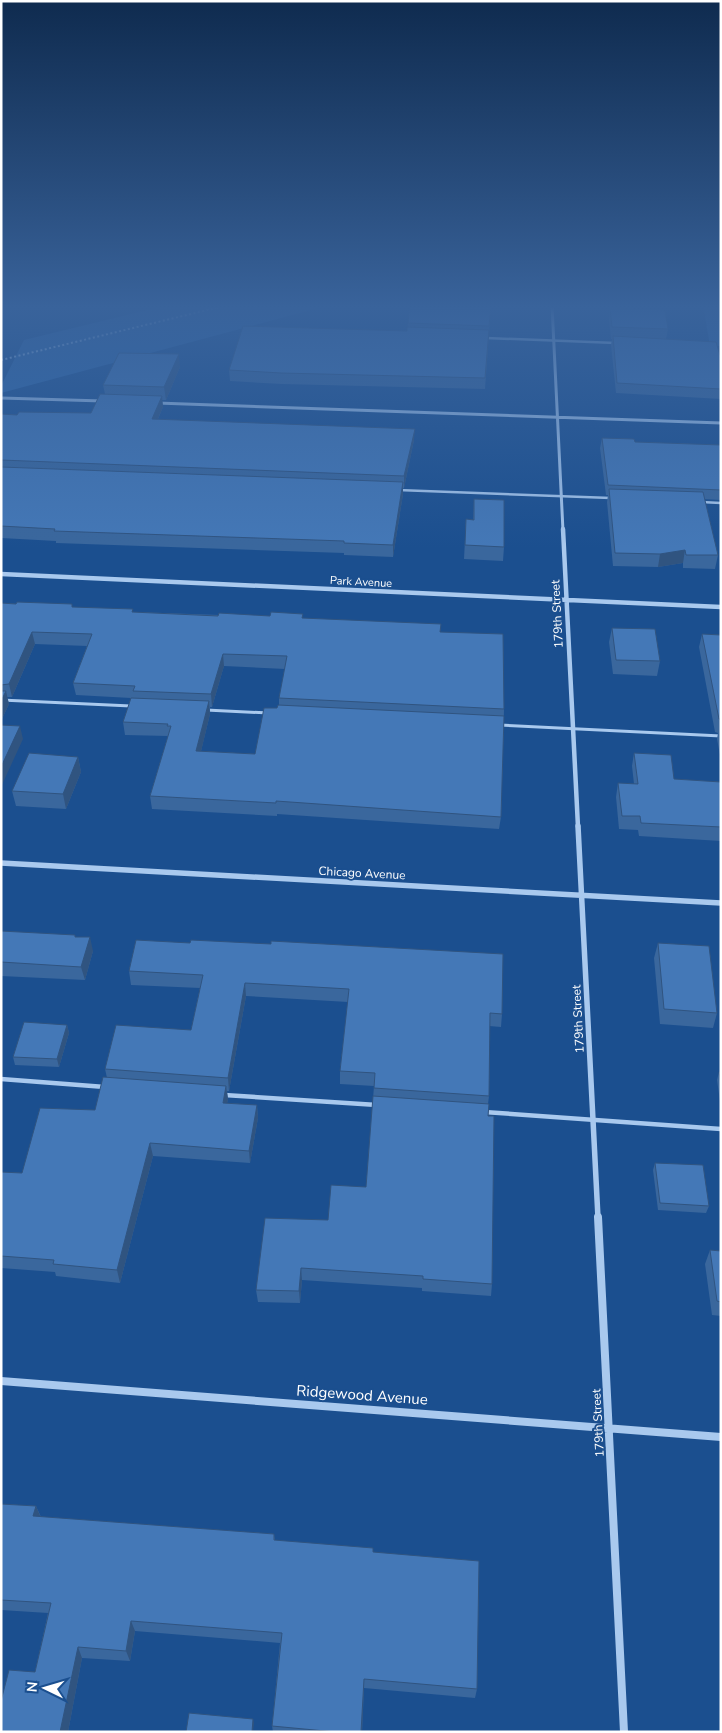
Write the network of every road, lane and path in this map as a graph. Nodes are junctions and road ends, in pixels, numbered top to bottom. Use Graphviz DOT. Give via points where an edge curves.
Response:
graph roads {
  1 [pos="555,386"];
  2 [pos="1,398"];
  3 [pos="108,401"];
  4 [pos="148,402"];
  5 [pos="557,417"];
  6 [pos="721,423"];
  7 [pos="394,490"];
  8 [pos="562,496"];
  9 [pos="611,498"];
  10 [pos="701,502"];
  11 [pos="721,503"];
  12 [pos="1,574"];
  13 [pos="567,600"];
  14 [pos="721,607"];
  15 [pos="1,700"];
  16 [pos="139,706"];
  17 [pos="198,710"];
  18 [pos="277,713"];
  19 [pos="494,724"];
  20 [pos="573,728"];
  21 [pos="721,736"];
  22 [pos="1,863"];
  23 [pos="582,894"];
  24 [pos="721,902"];
  25 [pos="1,1079"];
  26 [pos="110,1087"];
  27 [pos="218,1094"];
  28 [pos="386,1106"];
  29 [pos="475,1112"];
  30 [pos="593,1120"];
  31 [pos="721,1129"];
  32 [pos="1,1382"];
  33 [pos="609,1427"];
  34 [pos="721,1436"];
  35 [pos="624,1732"];
  1 -- 5 [label="street, 179th Street"];
  2 -- 3 [label="street"];
  4 -- 5 [label="street"];
  5 -- 6 [label="street"];
  5 -- 8 [label="street, 179th Street"];
  7 -- 8 [label="lane"];
  8 -- 9 [label="lane"];
  8 -- 13 [label="street, 179th Street"];
  10 -- 11 [label="lane"];
  12 -- 13 [label="street, Park Avenue"];
  13 -- 14 [label="street, Park Avenue"];
  13 -- 20 [label="street, 179th Street"];
  15 -- 16 [label="lane"];
  17 -- 18 [label="lane"];
  19 -- 20 [label="lane"];
  20 -- 21 [label="lane"];
  20 -- 23 [label="street, 179th Street"];
  22 -- 23 [label="street, Chicago Avenue"];
  23 -- 24 [label="street, Chicago Avenue"];
  23 -- 30 [label="street, 179th Street"];
  25 -- 26 [label="lane"];
  27 -- 28 [label="lane"];
  29 -- 30 [label="lane"];
  30 -- 31 [label="lane"];
  30 -- 33 [label="street, 179th Street"];
  32 -- 33 [label="street, Ridgewood Avenue"];
  33 -- 34 [label="street, Ridgewood Avenue"];
  33 -- 35 [label="street, 179th Street"];
}
